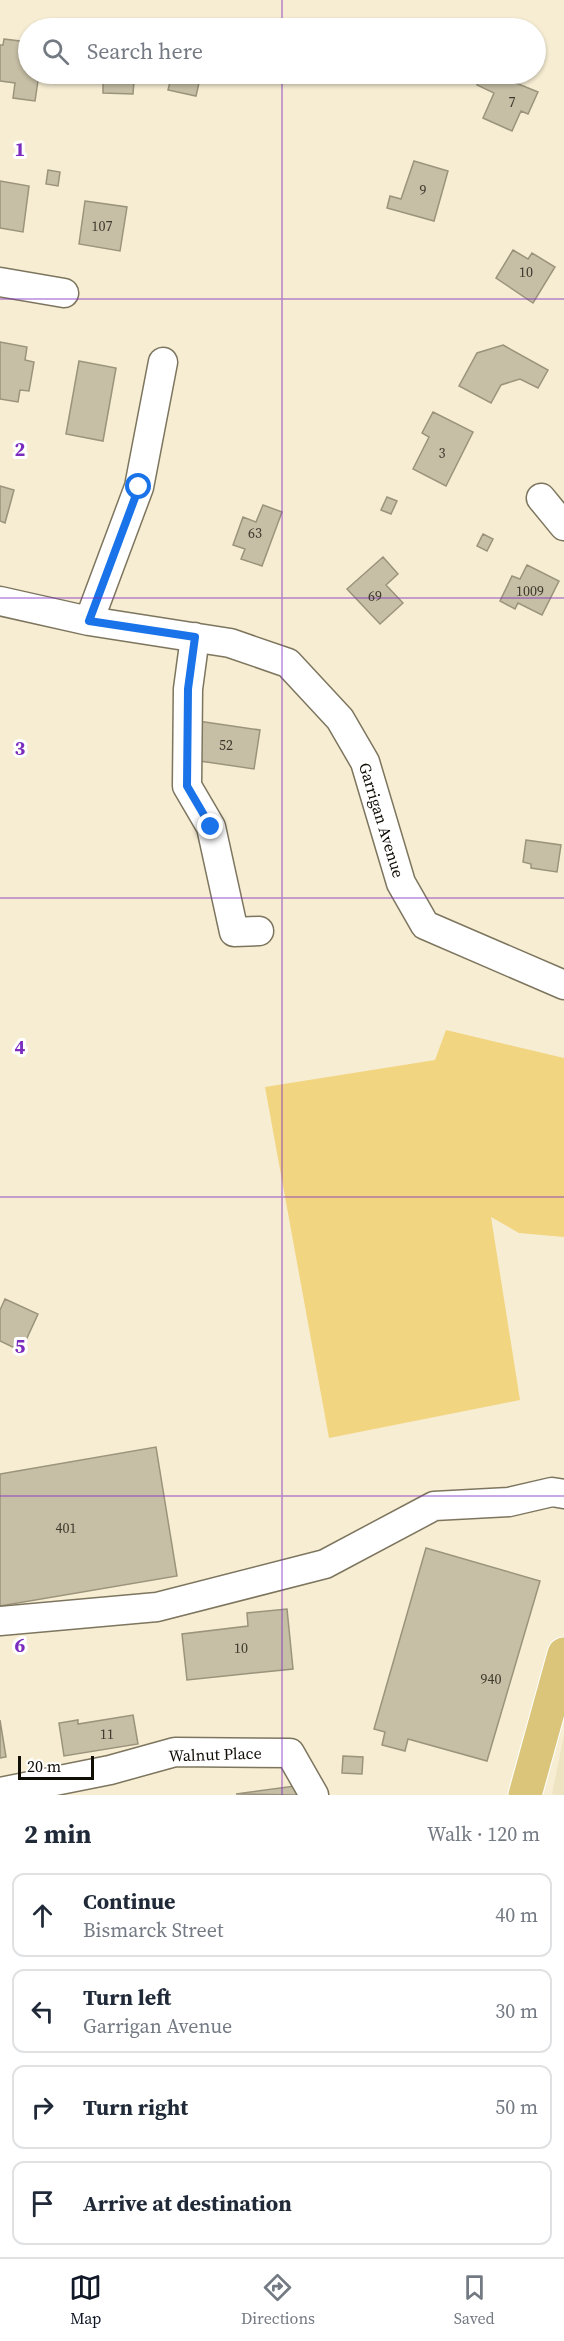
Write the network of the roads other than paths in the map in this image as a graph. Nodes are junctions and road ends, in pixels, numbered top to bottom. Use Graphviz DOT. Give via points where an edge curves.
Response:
graph roads {
  1 [pos="0,282"];
  2 [pos="64,293"];
  3 [pos="163,362"];
  4 [pos="541,498"];
  5 [pos="564,526"];
  6 [pos="0,601"];
  7 [pos="89,621"];
  8 [pos="195,637"];
  9 [pos="259,931"];
  10 [pos="564,985"];
  11 [pos="564,1494"];
  12 [pos="0,1621"];
  13 [pos="564,1654"];
  14 [pos="32,1791"];
  15 [pos="0,1792"];
  16 [pos="314,1795"];
  17 [pos="525,1795"];
  1 -- 2 [label="street"];
  3 -- 7 [label="street" via="139,487"];
  4 -- 5 [label="street"];
  6 -- 7 [label="street, Garrigan Avenue"];
  7 -- 8 [label="street, Garrigan Avenue"];
  8 -- 9 [label="street" via="188,689 187,786 211,827 234,932"];
  8 -- 10 [label="street, Garrigan Avenue" via="230,643 288,663 340,718 365,762 401,883 425,925"];
  11 -- 12 [label="street" via="552,1492 509,1502 434,1506 325,1564 157,1607"];
  13 -- 17 [label="main road"];
  14 -- 15 [label="street, Walnut Place"];
  14 -- 16 [label="street, Walnut Place" via="175,1752 290,1753"];
}
